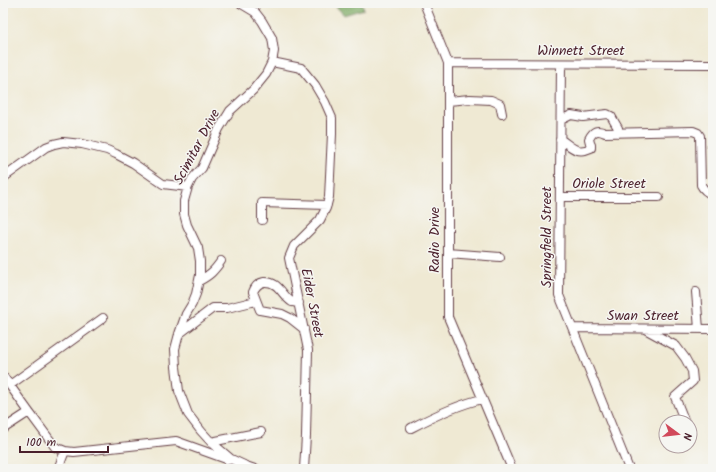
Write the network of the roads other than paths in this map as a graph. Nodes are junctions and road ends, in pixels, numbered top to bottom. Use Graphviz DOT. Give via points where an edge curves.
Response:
graph roads {
  1 [pos="240,3"];
  2 [pos="424,3"];
  3 [pos="272,62"];
  4 [pos="448,63"];
  5 [pos="561,64"];
  6 [pos="713,64"];
  7 [pos="448,101"];
  8 [pos="502,114"];
  9 [pos="560,120"];
  10 [pos="618,133"];
  11 [pos="560,139"];
  12 [pos="3,178"];
  13 [pos="188,187"];
  14 [pos="713,195"];
  15 [pos="560,197"];
  16 [pos="659,197"];
  17 [pos="327,205"];
  18 [pos="262,220"];
  19 [pos="448,253"];
  20 [pos="500,257"];
  21 [pos="221,261"];
  22 [pos="199,281"];
  23 [pos="696,292"];
  24 [pos="256,300"];
  25 [pos="299,303"];
  26 [pos="103,318"];
  27 [pos="304,328"];
  28 [pos="573,328"];
  29 [pos="644,329"];
  30 [pos="699,329"];
  31 [pos="713,329"];
  32 [pos="179,334"];
  33 [pos="3,376"];
  34 [pos="10,385"];
  35 [pos="482,399"];
  36 [pos="29,412"];
  37 [pos="681,414"];
  38 [pos="411,428"];
  39 [pos="3,430"];
  40 [pos="260,432"];
  41 [pos="211,442"];
  42 [pos="65,451"];
  43 [pos="244,465"];
  44 [pos="58,469"];
  45 [pos="254,469"];
  46 [pos="304,469"];
  47 [pos="512,469"];
  48 [pos="629,469"];
  1 -- 3 [label="street, Scimitar Drive" via="255,12 272,38"];
  2 -- 4 [label="street, Radio Drive"];
  3 -- 13 [label="street, Scimitar Drive" via="253,90 230,111 202,168"];
  3 -- 17 [label="street, Eider Street" via="301,68 315,85 332,118"];
  4 -- 5 [label="street, Winnett Street"];
  4 -- 7 [label="street, Radio Drive"];
  5 -- 6 [label="street, Winnett Street"];
  5 -- 9 [label="street, Springfield Street"];
  7 -- 8 [label="street" via="491,100 500,104"];
  7 -- 19 [label="street, Radio Drive"];
  9 -- 10 [label="street" via="571,115 583,117 607,114 618,128"];
  9 -- 11 [label="street, Springfield Street"];
  10 -- 11 [label="street" via="598,130 589,139 591,148 583,150 574,150"];
  10 -- 14 [label="street" via="698,133 701,185 705,191"];
  11 -- 15 [label="street, Springfield Street"];
  12 -- 13 [label="street" via="46,147 63,142 107,150 164,184"];
  13 -- 22 [label="street, Scimitar Drive" via="184,214 198,248"];
  15 -- 16 [label="street, Oriole Street"];
  15 -- 28 [label="street, Springfield Street" via="559,295"];
  17 -- 18 [label="street" via="262,203"];
  17 -- 25 [label="street, Eider Street" via="320,220 294,246 289,258"];
  19 -- 20 [label="street"];
  19 -- 35 [label="street, Radio Drive" via="448,317"];
  21 -- 22 [label="street" via="215,270"];
  22 -- 32 [label="street, Scimitar Drive"];
  23 -- 30 [label="street"];
  24 -- 25 [label="street" via="252,292 255,286 262,282 274,284 293,302"];
  24 -- 27 [label="street" via="260,310 282,314"];
  24 -- 32 [label="street" via="228,308 213,308"];
  25 -- 27 [label="street, Eider Street"];
  26 -- 34 [label="street"];
  27 -- 46 [label="street, Eider Street" via="308,350"];
  28 -- 29 [label="street, Swan Street"];
  28 -- 48 [label="street, Springfield Street"];
  29 -- 30 [label="street, Swan Street"];
  29 -- 37 [label="street" via="676,346 692,371 693,381 675,397"];
  30 -- 31 [label="street, Swan Street"];
  32 -- 41 [label="street, Scimitar Drive" via="175,349 179,391 188,414"];
  33 -- 34 [label="street"];
  34 -- 36 [label="street"];
  35 -- 38 [label="street" via="436,415"];
  35 -- 47 [label="street, Radio Drive"];
  36 -- 39 [label="street"];
  36 -- 42 [label="street" via="55,446"];
  40 -- 41 [label="street"];
  41 -- 43 [label="street, Scimitar Drive" via="230,459"];
  42 -- 43 [label="street" via="176,441"];
  42 -- 44 [label="street"];
  43 -- 45 [label="street"];
}
